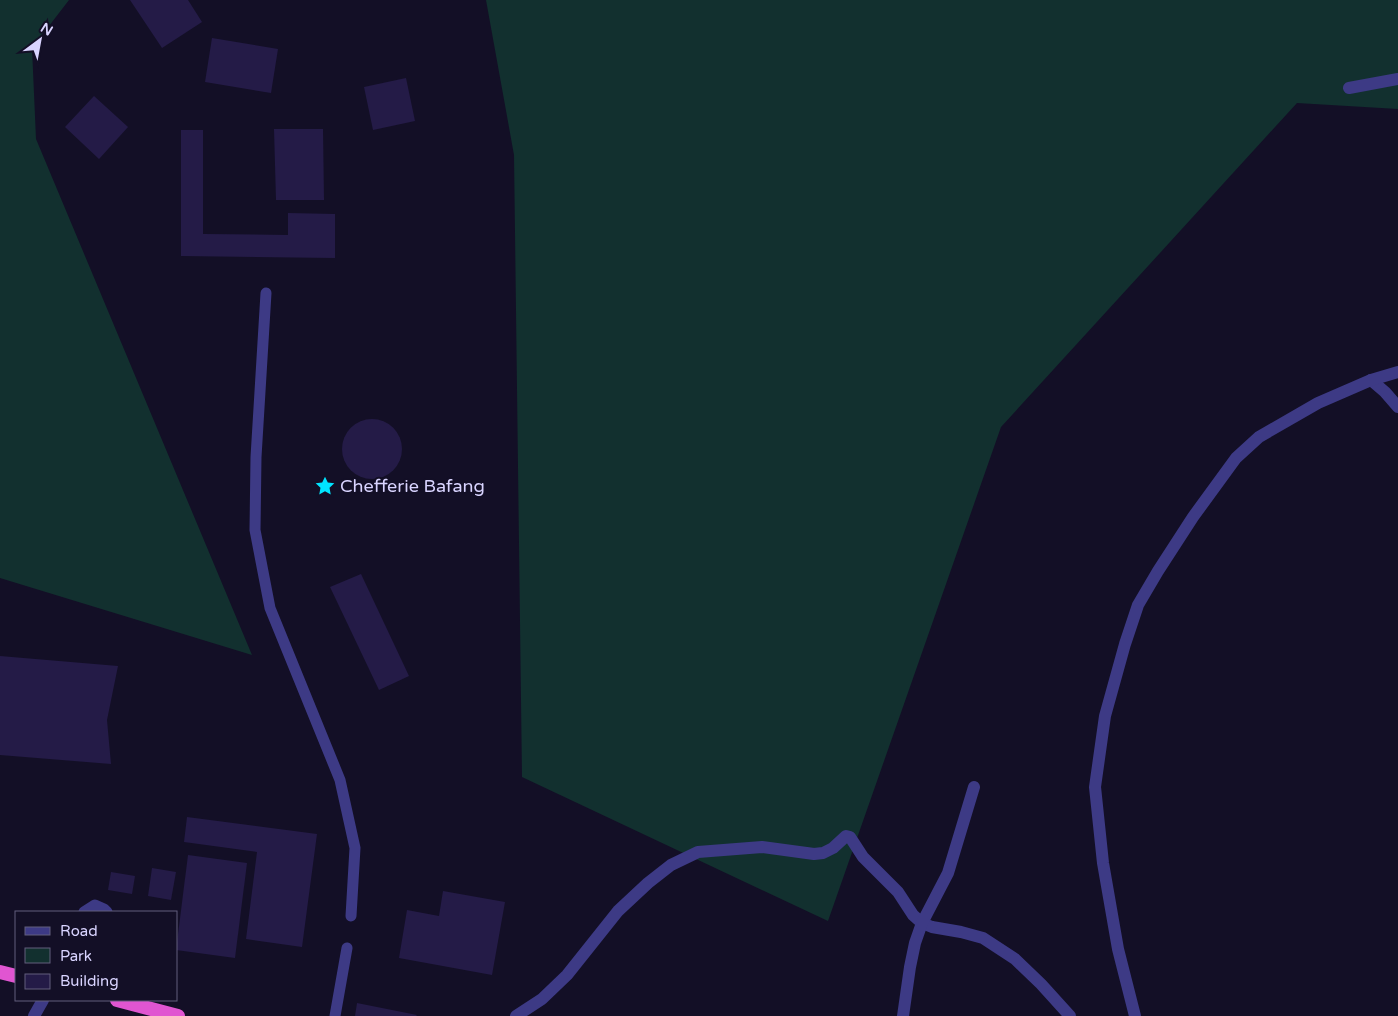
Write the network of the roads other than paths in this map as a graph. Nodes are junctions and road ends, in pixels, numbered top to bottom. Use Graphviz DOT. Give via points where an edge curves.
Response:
graph roads {
  1 [pos="1398,79"];
  2 [pos="1349,88"];
  3 [pos="266,293"];
  4 [pos="1398,372"];
  5 [pos="1371,380"];
  6 [pos="1398,407"];
  7 [pos="974,787"];
  8 [pos="86,911"];
  9 [pos="107,911"];
  10 [pos="351,916"];
  11 [pos="922,923"];
  12 [pos="347,948"];
  13 [pos="0,972"];
  14 [pos="15,976"];
  15 [pos="42,1001"];
  16 [pos="121,1001"];
  17 [pos="34,1016"];
  18 [pos="178,1016"];
  19 [pos="335,1016"];
  20 [pos="516,1016"];
  21 [pos="903,1016"];
  22 [pos="1070,1016"];
  23 [pos="1135,1016"];
  1 -- 2 [label="street"];
  3 -- 10 [label="lane" via="255,530 270,608 340,780 355,848"];
  4 -- 5 [label="street"];
  5 -- 6 [label="street"];
  5 -- 23 [label="street" via="1318,403 1276,427 1259,437 1236,458 1193,516 1138,605 1105,716 1095,787 1103,863 1118,949"];
  7 -- 11 [label="street" via="948,872"];
  8 -- 9 [label="lane" via="95,905"];
  11 -- 20 [label="street" via="848,836 833,848 814,854 762,847 698,852 671,865 648,883 618,911 567,975 542,1000"];
  11 -- 21 [label="street" via="910,967"];
  11 -- 22 [label="street" via="983,938 1015,959"];
  12 -- 19 [label="lane"];
  13 -- 14 [label="highway"];
  15 -- 17 [label="street"];
  16 -- 18 [label="highway"];
}
